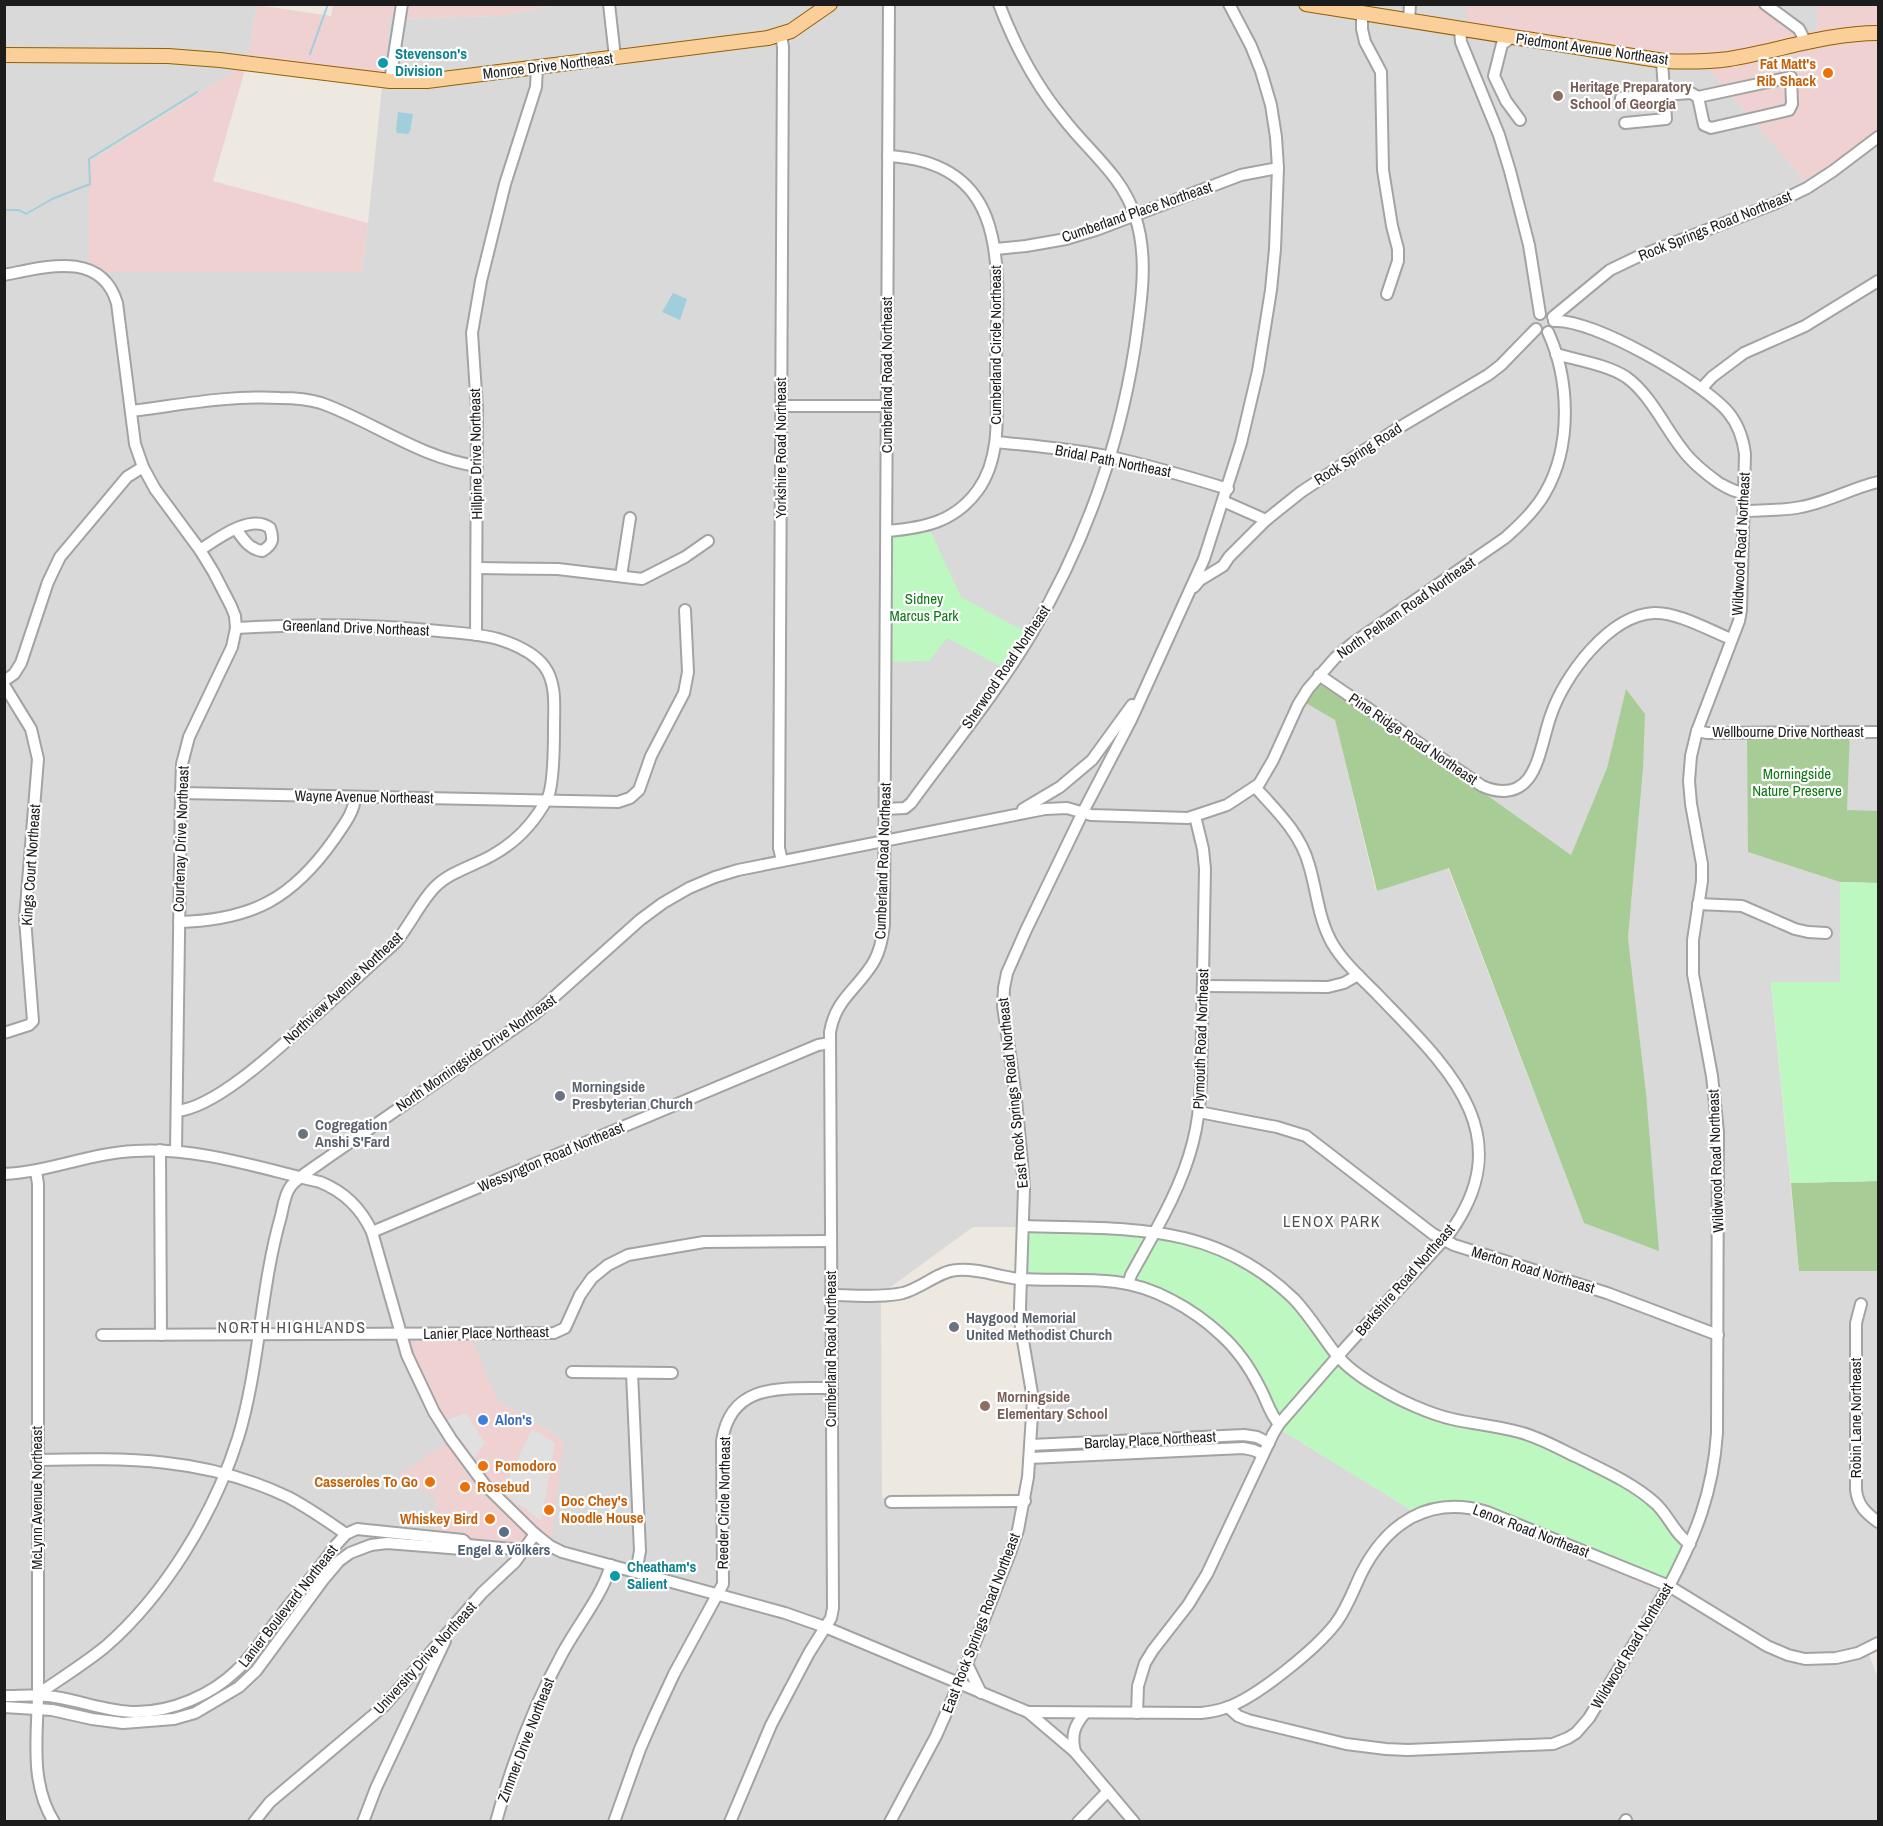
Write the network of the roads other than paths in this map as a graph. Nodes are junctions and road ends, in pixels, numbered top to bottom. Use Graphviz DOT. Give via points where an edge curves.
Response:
graph roads {
  1 [pos="402,4"];
  2 [pos="609,4"];
  3 [pos="830,4"];
  4 [pos="889,4"];
  5 [pos="999,4"];
  6 [pos="1229,4"];
  7 [pos="1306,4"];
  8 [pos="1410,4"];
  9 [pos="1766,4"];
  10 [pos="1362,14"];
  11 [pos="1409,21"];
  12 [pos="1460,30"];
  13 [pos="1878,33"];
  14 [pos="781,35"];
  15 [pos="1511,38"];
  16 [pos="1806,43"];
  17 [pos="4,55"];
  18 [pos="615,57"];
  19 [pos="1662,61"];
  20 [pos="537,67"];
  21 [pos="390,81"];
  22 [pos="1664,94"];
  23 [pos="1698,97"];
  24 [pos="1621,98"];
  25 [pos="1520,120"];
  26 [pos="1625,123"];
  27 [pos="1878,137"];
  28 [pos="888,156"];
  29 [pos="1278,168"];
  30 [pos="1135,214"];
  31 [pos="996,249"];
  32 [pos="6,275"];
  33 [pos="1878,281"];
  34 [pos="1387,294"];
  35 [pos="1540,314"];
  36 [pos="1554,319"];
  37 [pos="1536,328"];
  38 [pos="1548,332"];
  39 [pos="1556,354"];
  40 [pos="1702,388"];
  41 [pos="781,406"];
  42 [pos="887,406"];
  43 [pos="131,411"];
  44 [pos="996,442"];
  45 [pos="1110,457"];
  46 [pos="477,466"];
  47 [pos="142,467"];
  48 [pos="1878,482"];
  49 [pos="1228,489"];
  50 [pos="1744,492"];
  51 [pos="1223,501"];
  52 [pos="1744,511"];
  53 [pos="630,518"];
  54 [pos="1266,520"];
  55 [pos="236,529"];
  56 [pos="887,531"];
  57 [pos="708,541"];
  58 [pos="200,550"];
  59 [pos="1229,557"];
  60 [pos="1204,559"];
  61 [pos="477,568"];
  62 [pos="621,576"];
  63 [pos="1190,592"];
  64 [pos="685,610"];
  65 [pos="236,628"];
  66 [pos="476,635"];
  67 [pos="1731,639"];
  68 [pos="1319,675"];
  69 [pos="4,683"];
  70 [pos="1144,688"];
  71 [pos="1697,731"];
  72 [pos="1878,732"];
  73 [pos="1255,787"];
  74 [pos="181,793"];
  75 [pos="355,797"];
  76 [pos="546,801"];
  77 [pos="885,809"];
  78 [pos="1083,812"];
  79 [pos="1195,816"];
  80 [pos="1004,817"];
  81 [pos="885,841"];
  82 [pos="782,861"];
  83 [pos="1698,904"];
  84 [pos="179,922"];
  85 [pos="1826,933"];
  86 [pos="1358,975"];
  87 [pos="1203,986"];
  88 [pos="4,1033"];
  89 [pos="830,1043"];
  90 [pos="177,1111"];
  91 [pos="1199,1112"];
  92 [pos="160,1150"];
  93 [pos="176,1151"];
  94 [pos="36,1171"];
  95 [pos="4,1174"];
  96 [pos="301,1177"];
  97 [pos="1023,1226"];
  98 [pos="1155,1231"];
  99 [pos="372,1232"];
  100 [pos="1442,1240"];
  101 [pos="830,1242"];
  102 [pos="1021,1279"];
  103 [pos="1128,1284"];
  104 [pos="831,1295"];
  105 [pos="1861,1304"];
  106 [pos="259,1334"];
  107 [pos="401,1334"];
  108 [pos="102,1335"];
  109 [pos="161,1335"];
  110 [pos="1718,1335"];
  111 [pos="1338,1357"];
  112 [pos="572,1372"];
  113 [pos="632,1372"];
  114 [pos="672,1373"];
  115 [pos="831,1388"];
  116 [pos="1279,1424"];
  117 [pos="1143,1440"];
  118 [pos="1269,1443"];
  119 [pos="1031,1445"];
  120 [pos="1143,1453"];
  121 [pos="1263,1454"];
  122 [pos="1030,1458"];
  123 [pos="37,1460"];
  124 [pos="225,1473"];
  125 [pos="1024,1501"];
  126 [pos="891,1502"];
  127 [pos="1878,1522"];
  128 [pos="381,1532"];
  129 [pos="346,1534"];
  130 [pos="535,1534"];
  131 [pos="381,1544"];
  132 [pos="1690,1544"];
  133 [pos="468,1545"];
  134 [pos="523,1550"];
  135 [pos="330,1553"];
  136 [pos="339,1562"];
  137 [pos="611,1565"];
  138 [pos="636,1572"];
  139 [pos="1669,1586"];
  140 [pos="716,1594"];
  141 [pos="460,1618"];
  142 [pos="825,1627"];
  143 [pos="1878,1643"];
  144 [pos="250,1657"];
  145 [pos="967,1664"];
  146 [pos="260,1665"];
  147 [pos="959,1684"];
  148 [pos="981,1693"];
  149 [pos="38,1695"];
  150 [pos="4,1696"];
  151 [pos="70,1700"];
  152 [pos="176,1705"];
  153 [pos="4,1707"];
  154 [pos="1228,1707"];
  155 [pos="38,1708"];
  156 [pos="66,1712"];
  157 [pos="1028,1712"];
  158 [pos="1085,1713"];
  159 [pos="1137,1713"];
  160 [pos="180,1718"];
  161 [pos="1075,1752"];
  162 [pos="1108,1791"];
  163 [pos="54,1821"];
  164 [pos="254,1821"];
  165 [pos="363,1821"];
  166 [pos="496,1821"];
  167 [pos="614,1821"];
  168 [pos="730,1821"];
  169 [pos="890,1821"];
  170 [pos="1078,1821"];
  171 [pos="1134,1821"];
  1 -- 21 [label="street"];
  2 -- 18 [label="street"];
  3 -- 14 [label="main road, Monroe Drive Northeast"];
  4 -- 28 [label="street, Cumberland Road Northeast"];
  5 -- 30 [label="street, Sherwood Road Northeast" via="1033,77 1064,121 1114,176"];
  6 -- 29 [label="street, East Rock Springs Road Northeast" via="1251,46 1266,88"];
  7 -- 10 [label="main road, Piedmont Avenue Northeast"];
  8 -- 11 [label="street"];
  9 -- 16 [label="street" via="1799,29"];
  10 -- 11 [label="main road, Piedmont Avenue Northeast"];
  10 -- 34 [label="street" via="1365,42 1381,72 1383,170 1398,249"];
  11 -- 12 [label="main road, Piedmont Avenue Northeast"];
  12 -- 15 [label="main road, Piedmont Avenue Northeast"];
  12 -- 35 [label="street" via="1461,42 1510,171 1529,245"];
  13 -- 16 [label="main road, Piedmont Avenue Northeast"];
  14 -- 18 [label="main road, Monroe Drive Northeast"];
  14 -- 41 [label="street, Yorkshire Road Northeast"];
  15 -- 19 [label="main road, Piedmont Avenue Northeast"];
  15 -- 25 [label="street" via="1502,44 1494,76"];
  16 -- 19 [label="main road, Piedmont Avenue Northeast" via="1720,60"];
  17 -- 21 [label="main road, Monroe Drive Northeast" via="210,59"];
  18 -- 20 [label="main road, Monroe Drive Northeast"];
  19 -- 22 [label="street"];
  20 -- 21 [label="main road, Monroe Drive Northeast" via="427,81"];
  20 -- 46 [label="street, Hillpine Drive Northeast" via="536,87 505,184 474,312"];
  22 -- 23 [label="street" via="1691,93"];
  22 -- 24 [label="street"];
  22 -- 26 [label="street" via="1666,119"];
  23 -- 23 [label="street" via="1704,125 1711,129 1789,110 1791,77"];
  27 -- 36 [label="street, Rock Springs Road Northeast" via="1807,188 1610,270"];
  28 -- 31 [label="street, Cumberland Circle Northeast" via="927,162 960,181 984,211"];
  28 -- 42 [label="street, Cumberland Road Northeast"];
  29 -- 30 [label="street, Cumberland Place Northeast" via="1241,175"];
  29 -- 49 [label="street, East Rock Springs Road Northeast" via="1275,249 1265,330"];
  30 -- 31 [label="street, Cumberland Place Northeast" via="1066,239"];
  30 -- 45 [label="street, Sherwood Road Northeast" via="1143,255 1139,315 1128,393"];
  31 -- 44 [label="street, Cumberland Circle Northeast"];
  32 -- 43 [label="street" via="65,265 91,271 108,283 117,303"];
  33 -- 40 [label="street" via="1805,326 1744,353"];
  35 -- 36 [label="street" via="1548,313"];
  35 -- 37 [label="street, Rock Spring Road" via="1534,321"];
  36 -- 38 [label="street"];
  36 -- 40 [label="street, Wildwood Road Northeast" via="1614,339"];
  37 -- 38 [label="street"];
  37 -- 54 [label="street, Rock Spring Road" via="1488,375 1356,454"];
  38 -- 39 [label="street, North Pelham Road Northeast"];
  39 -- 50 [label="street" via="1626,377 1652,404 1695,464 1730,490"];
  39 -- 68 [label="street, North Pelham Road Northeast" via="1563,396 1563,440 1554,475 1537,506 1505,538 1353,643"];
  40 -- 50 [label="street, Wildwood Road Northeast" via="1727,411 1740,432 1745,454"];
  41 -- 42 [label="street"];
  41 -- 82 [label="street, Yorkshire Road Northeast"];
  42 -- 56 [label="street, Cumberland Road Northeast"];
  43 -- 46 [label="street" via="234,398 304,399 342,412 427,452"];
  43 -- 47 [label="street"];
  44 -- 45 [label="street, Bridal Path Northeast"];
  44 -- 56 [label="street, Cumberland Circle Northeast" via="985,480 960,509 928,526"];
  45 -- 49 [label="street, Bridal Path Northeast"];
  45 -- 77 [label="street, Sherwood Road Northeast" via="1077,548 1030,635 912,803 904,808"];
  46 -- 61 [label="street, Hillpine Drive Northeast"];
  47 -- 58 [label="street"];
  47 -- 69 [label="street" via="127,477 60,557 21,663"];
  48 -- 52 [label="street" via="1801,507"];
  49 -- 51 [label="street, East Rock Springs Road Northeast"];
  50 -- 52 [label="street, Wildwood Road Northeast"];
  51 -- 54 [label="street"];
  51 -- 60 [label="street, East Rock Springs Road Northeast"];
  52 -- 67 [label="street, Wildwood Road Northeast" via="1741,610"];
  53 -- 62 [label="street"];
  54 -- 59 [label="street, Rock Spring Road"];
  55 -- 58 [label="street"];
  56 -- 77 [label="street, Cumberland Road Northeast"];
  57 -- 62 [label="street" via="642,579"];
  58 -- 65 [label="street" via="231,606"];
  59 -- 60 [label="street" via="1215,565"];
  59 -- 63 [label="street, Rock Spring Road"];
  60 -- 63 [label="street, East Rock Springs Road Northeast"];
  61 -- 62 [label="street" via="558,569"];
  61 -- 66 [label="street, Hillpine Drive Northeast"];
  63 -- 70 [label="street, East Rock Springs Road Northeast"];
  64 -- 76 [label="street, Wayne Avenue Northeast" via="686,685 639,790 618,802"];
  65 -- 66 [label="street, Greenland Drive Northeast" via="324,624"];
  65 -- 74 [label="street, Courtenay Drive Northeast" via="232,647 189,737 182,764"];
  66 -- 76 [label="street" via="519,648 540,661 550,675 554,733 551,790"];
  67 -- 68 [label="street, Pine Ridge Road Northeast" via="1665,614 1643,614 1623,623 1590,651 1564,686 1551,712 1530,777 1519,787 1504,792 1482,786"];
  67 -- 71 [label="street, Wildwood Road Northeast"];
  68 -- 73 [label="street, North Pelham Road Northeast" via="1298,705"];
  69 -- 88 [label="street, Kings Court Northeast" via="31,729 38,759 25,919 33,1021"];
  70 -- 78 [label="street, East Rock Springs Road Northeast"];
  70 -- 80 [label="street" via="1095,757 1077,774 1039,801"];
  71 -- 72 [label="street, Wellbourne Drive Northeast"];
  71 -- 83 [label="street, Wildwood Road Northeast" via="1689,781 1702,864"];
  73 -- 79 [label="street, North Pelham Road Northeast" via="1227,805"];
  73 -- 86 [label="street, Berkshire Road Northeast" via="1301,844 1325,929 1339,954"];
  74 -- 75 [label="street, Wayne Avenue Northeast"];
  74 -- 84 [label="street, Courtenay Drive Northeast"];
  75 -- 76 [label="street, Wayne Avenue Northeast"];
  75 -- 84 [label="street" via="352,813 322,856 286,891 239,914"];
  76 -- 90 [label="street, Northview Avenue Northeast" via="514,840 436,886 396,942 270,1056 197,1106"];
  77 -- 81 [label="street, Cumberland Road Northeast"];
  78 -- 79 [label="street, North Pelham Road Northeast"];
  78 -- 80 [label="street, North Morningside Drive Northeast" via="1053,808"];
  78 -- 97 [label="street, East Rock Springs Road Northeast" via="1026,930 1004,988 1022,1162"];
  79 -- 87 [label="street, Plymouth Road Northeast" via="1205,869"];
  80 -- 81 [label="street, North Morningside Drive Northeast"];
  81 -- 82 [label="street, North Morningside Drive Northeast"];
  81 -- 89 [label="street, Cumberland Road Northeast" via="882,943 870,968 836,1010"];
  82 -- 96 [label="street, North Morningside Drive Northeast" via="715,877 663,903 535,1014"];
  83 -- 85 [label="street" via="1742,906 1795,929"];
  83 -- 110 [label="street, Wildwood Road Northeast" via="1693,974 1718,1132"];
  84 -- 90 [label="street, Courtenay Drive Northeast"];
  86 -- 87 [label="street" via="1328,987"];
  86 -- 100 [label="street, Berkshire Road Northeast" via="1432,1053 1459,1087 1472,1116 1478,1149 1475,1183 1463,1213"];
  87 -- 91 [label="street, Plymouth Road Northeast"];
  89 -- 99 [label="street, Wessyngton Road Northeast"];
  89 -- 101 [label="street, Cumberland Road Northeast"];
  90 -- 93 [label="street, Courtenay Drive Northeast"];
  91 -- 98 [label="street, Plymouth Road Northeast" via="1184,1172"];
  91 -- 100 [label="street, Merton Road Northeast" via="1277,1126 1306,1136"];
  92 -- 93 [label="street"];
  92 -- 94 [label="street" via="107,1154"];
  92 -- 109 [label="street"];
  93 -- 96 [label="street"];
  94 -- 95 [label="street"];
  94 -- 123 [label="street, McLynn Avenue Northeast"];
  96 -- 99 [label="street" via="329,1185 348,1197"];
  96 -- 106 [label="street, North Morningside Drive Northeast" via="289,1188 276,1233"];
  97 -- 98 [label="street"];
  97 -- 102 [label="street, East Rock Springs Road Northeast"];
  98 -- 103 [label="street, Plymouth Road Northeast"];
  98 -- 111 [label="street" via="1210,1245 1260,1271 1300,1306"];
  99 -- 107 [label="street"];
  100 -- 110 [label="street, Merton Road Northeast" via="1607,1293"];
  100 -- 111 [label="street, Berkshire Road Northeast"];
  101 -- 104 [label="street, Cumberland Road Northeast"];
  101 -- 107 [label="street, Lanier Place Northeast" via="705,1242 628,1255 592,1278 565,1328 554,1333"];
  102 -- 103 [label="street"];
  102 -- 104 [label="street" via="956,1270 902,1293"];
  102 -- 119 [label="street, East Rock Springs Road Northeast" via="1022,1329 1033,1399"];
  103 -- 116 [label="street" via="1180,1305 1220,1334 1250,1370"];
  104 -- 115 [label="street, Cumberland Road Northeast"];
  105 -- 127 [label="street, Robin Lane Northeast" via="1856,1323 1856,1490 1860,1505"];
  106 -- 107 [label="street, Lanier Place Northeast"];
  106 -- 109 [label="street, Lanier Place Northeast"];
  106 -- 124 [label="street, North Morningside Drive Northeast" via="248,1403"];
  107 -- 130 [label="street" via="421,1386 450,1438 485,1485"];
  108 -- 109 [label="street, Lanier Place Northeast"];
  110 -- 132 [label="street, Wildwood Road Northeast" via="1715,1462 1706,1502"];
  111 -- 116 [label="street, Berkshire Road Northeast"];
  111 -- 132 [label="street" via="1367,1381 1400,1399 1450,1418 1530,1435 1631,1485 1657,1505"];
  112 -- 113 [label="street"];
  113 -- 114 [label="street"];
  113 -- 138 [label="street" via="640,1551"];
  115 -- 140 [label="street, Reeder Circle Northeast" via="762,1391 742,1402 729,1418 722,1441 723,1584"];
  115 -- 142 [label="street, Cumberland Road Northeast" via="833,1608"];
  116 -- 118 [label="street, Berkshire Road Northeast"];
  117 -- 118 [label="street, Barclay Place Northeast" via="1244,1435"];
  117 -- 119 [label="street, Barclay Place Northeast"];
  117 -- 120 [label="street"];
  118 -- 121 [label="street, Berkshire Road Northeast"];
  119 -- 122 [label="street, East Rock Springs Road Northeast"];
  120 -- 121 [label="street, Barclay Place Northeast" via="1243,1448"];
  120 -- 122 [label="street, Barclay Place Northeast"];
  121 -- 159 [label="street, Berkshire Road Northeast" via="1208,1574 1145,1663 1138,1686"];
  122 -- 125 [label="street, East Rock Springs Road Northeast"];
  123 -- 124 [label="street" via="150,1460"];
  123 -- 149 [label="street, McLynn Avenue Northeast"];
  124 -- 129 [label="street" via="289,1498"];
  124 -- 149 [label="street, North Morningside Drive Northeast" via="199,1527 147,1602 104,1647"];
  125 -- 126 [label="street"];
  125 -- 145 [label="street, East Rock Springs Road Northeast" via="1010,1553"];
  128 -- 129 [label="street, Lanier Boulevard Northeast" via="357,1529"];
  128 -- 131 [label="street"];
  128 -- 133 [label="street, Lanier Boulevard Northeast" via="464,1540"];
  129 -- 135 [label="street, Lanier Boulevard Northeast"];
  130 -- 134 [label="street, University Drive Northeast"];
  130 -- 137 [label="street" via="562,1552"];
  131 -- 133 [label="street, Lanier Boulevard Northeast" via="462,1549"];
  131 -- 136 [label="street, Lanier Boulevard Northeast" via="350,1553"];
  132 -- 139 [label="street, Wildwood Road Northeast"];
  133 -- 134 [label="street, Lanier Boulevard Northeast"];
  134 -- 141 [label="street, University Drive Northeast"];
  135 -- 136 [label="street"];
  135 -- 144 [label="street, Lanier Boulevard Northeast"];
  136 -- 146 [label="street, Lanier Boulevard Northeast"];
  137 -- 138 [label="street"];
  137 -- 166 [label="street, Zimmer Drive Northeast" via="602,1591 541,1692"];
  138 -- 140 [label="street"];
  139 -- 143 [label="street, Lenox Road Northeast" via="1767,1646 1797,1658 1845,1657"];
  139 -- 154 [label="street, Wildwood Road Northeast" via="1589,1718 1568,1738 1553,1744 1430,1750 1365,1747 1248,1720"];
  139 -- 154 [label="street, Lenox Road Northeast" via="1487,1512 1468,1506 1430,1510 1413,1517 1386,1539 1323,1638 1272,1680"];
  140 -- 142 [label="street"];
  140 -- 167 [label="street, Reeder Circle Northeast" via="654,1717"];
  141 -- 164 [label="street, University Drive Northeast" via="384,1706 270,1802"];
  141 -- 165 [label="street" via="441,1648"];
  142 -- 147 [label="street"];
  142 -- 168 [label="street, Cumberland Road Northeast" via="771,1725"];
  144 -- 146 [label="street"];
  144 -- 152 [label="street, Lanier Boulevard Northeast" via="216,1688"];
  145 -- 147 [label="street, East Rock Springs Road Northeast"];
  145 -- 148 [label="street"];
  146 -- 160 [label="street, Lanier Boulevard Northeast" via="239,1687"];
  147 -- 148 [label="street"];
  147 -- 169 [label="street, East Rock Springs Road Northeast"];
  148 -- 157 [label="street"];
  149 -- 150 [label="street, Lanier Boulevard Northeast"];
  149 -- 151 [label="street, Lanier Boulevard Northeast"];
  149 -- 155 [label="street, McLynn Avenue Northeast"];
  151 -- 152 [label="street, Lanier Boulevard Northeast" via="137,1712"];
  151 -- 156 [label="street"];
  152 -- 160 [label="street"];
  153 -- 155 [label="street, Lanier Boulevard Northeast"];
  154 -- 159 [label="street, Lenox Road Northeast" via="1202,1713"];
  155 -- 156 [label="street, Lanier Boulevard Northeast"];
  155 -- 163 [label="street, McLynn Avenue Northeast" via="36,1772 40,1794"];
  156 -- 160 [label="street, Lanier Boulevard Northeast" via="123,1723"];
  157 -- 158 [label="street, Lenox Road Northeast"];
  157 -- 161 [label="street"];
  158 -- 159 [label="street, Lenox Road Northeast"];
  158 -- 161 [label="street" via="1073,1730"];
  161 -- 162 [label="street"];
  162 -- 170 [label="street"];
  162 -- 171 [label="street"];
}
